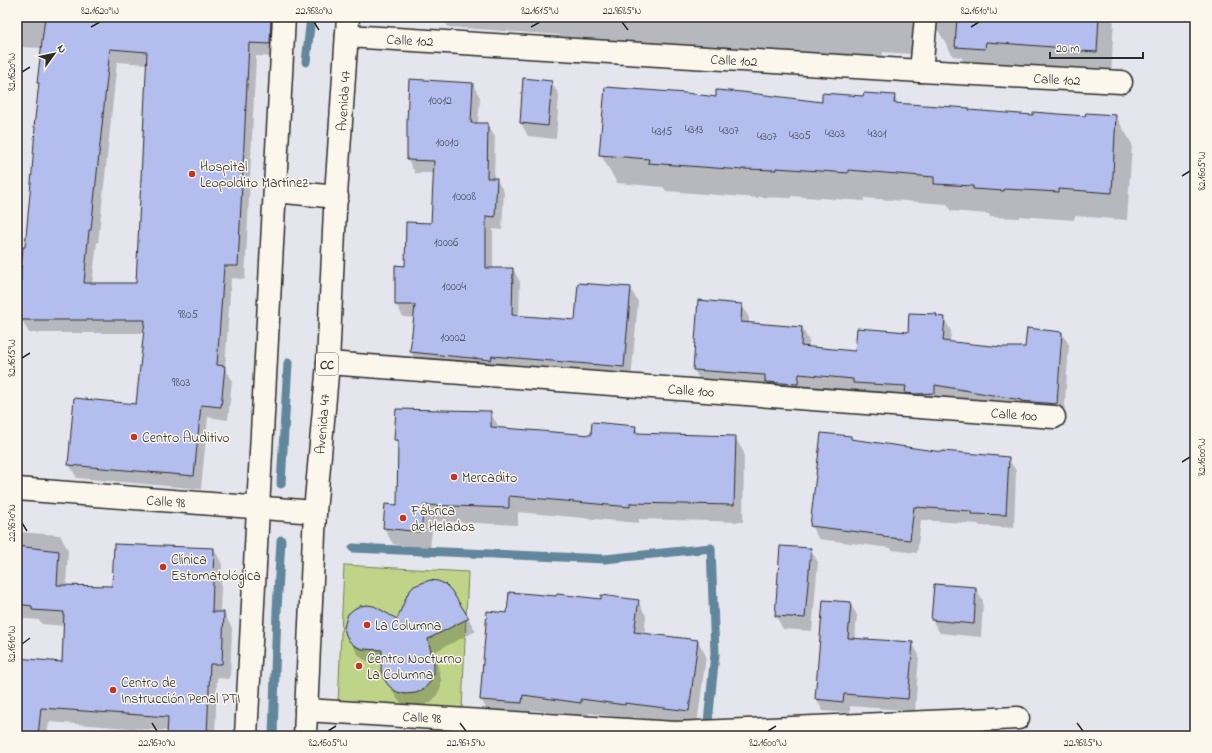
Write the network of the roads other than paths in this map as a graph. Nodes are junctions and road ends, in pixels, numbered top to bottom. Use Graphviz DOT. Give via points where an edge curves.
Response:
graph roads {
  1 [pos="284,17"];
  2 [pos="926,17"];
  3 [pos="347,27"];
  4 [pos="921,71"];
  5 [pos="1121,82"];
  6 [pos="275,191"];
  7 [pos="336,197"];
  8 [pos="328,362"];
  9 [pos="1054,417"];
  10 [pos="17,489"];
  11 [pos="258,508"];
  12 [pos="315,512"];
  13 [pos="306,710"];
  14 [pos="1018,718"];
  15 [pos="675,734"];
  16 [pos="246,736"];
  17 [pos="305,736"];
  1 -- 6 [label="street"];
  2 -- 4 [label="street"];
  3 -- 4 [label="street, Calle 102"];
  3 -- 7 [label="street, Avenida 47 / CC"];
  4 -- 5 [label="street, Calle 102"];
  6 -- 7 [label="street"];
  6 -- 11 [label="street"];
  7 -- 8 [label="street, Avenida 47 / CC"];
  8 -- 9 [label="street, Calle 100"];
  8 -- 12 [label="street, Avenida 47 / CC"];
  10 -- 11 [label="street, Calle 98"];
  11 -- 12 [label="street, Calle 98"];
  11 -- 16 [label="street"];
  12 -- 13 [label="street, Avenida 47 / CC"];
  13 -- 15 [label="street, Calle 98"];
  13 -- 17 [label="street, Avenida 47 / CC"];
  14 -- 15 [label="street, Calle 98"];
}
